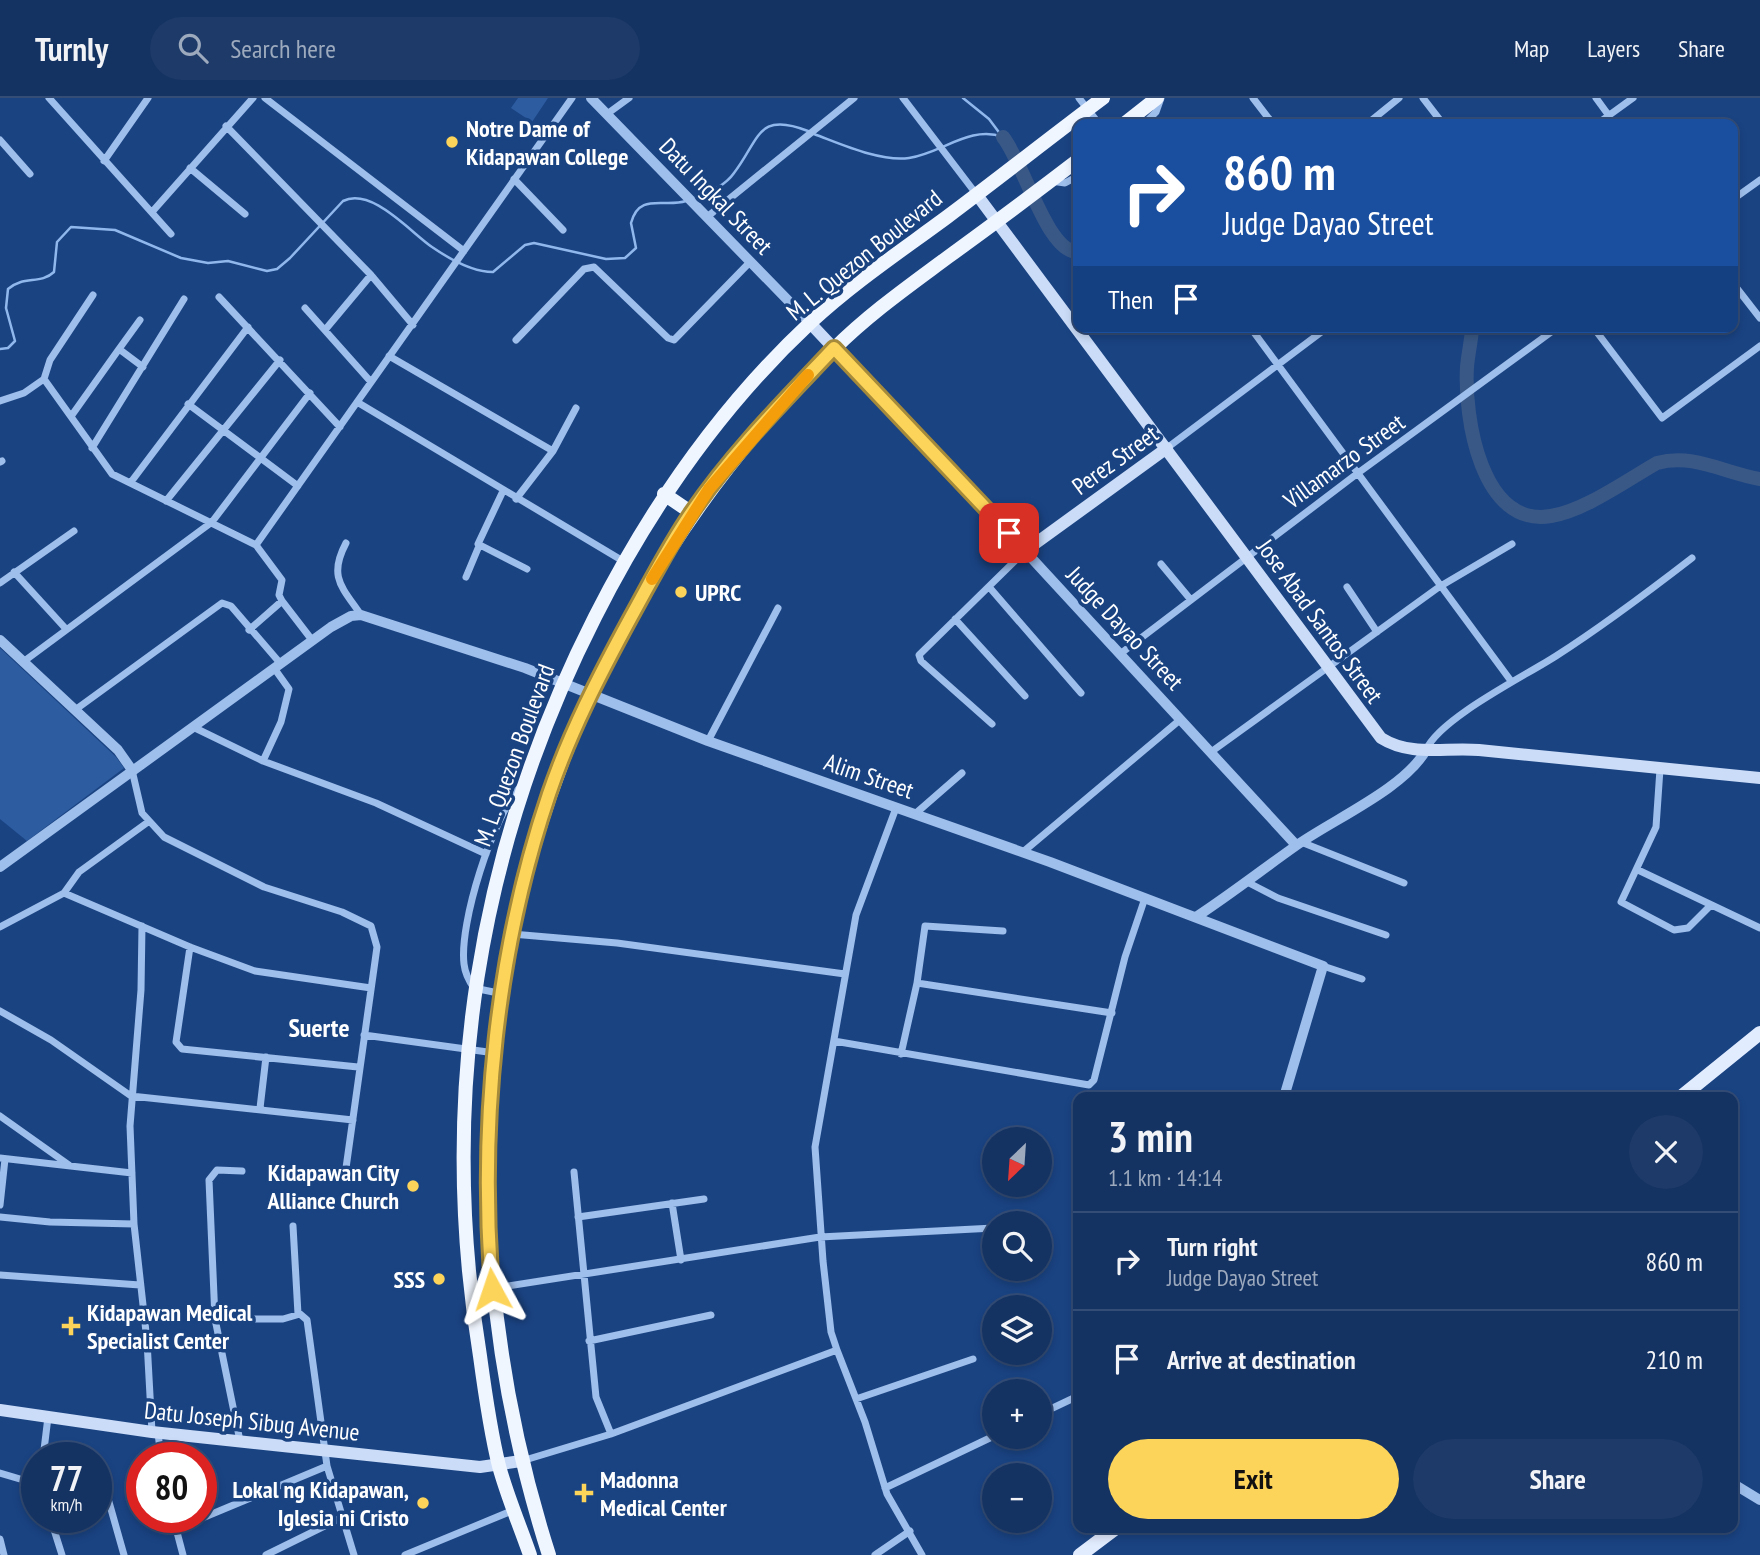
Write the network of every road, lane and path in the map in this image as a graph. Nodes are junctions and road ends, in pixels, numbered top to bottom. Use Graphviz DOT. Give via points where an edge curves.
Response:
graph roads {
  1 [pos="49,98"];
  2 [pos="148,98"];
  3 [pos="253,98"];
  4 [pos="265,98"];
  5 [pos="572,98"];
  6 [pos="591,98"];
  7 [pos="629,98"];
  8 [pos="854,98"];
  9 [pos="903,98"];
  10 [pos="1103,98"];
  11 [pos="1159,98"];
  12 [pos="1253,98"];
  13 [pos="1399,98"];
  14 [pos="1423,98"];
  15 [pos="1596,98"];
  16 [pos="1633,98"];
  17 [pos="1083,104"];
  18 [pos="607,114"];
  19 [pos="1609,116"];
  20 [pos="1095,119"];
  21 [pos="1131,119"];
  22 [pos="1149,119"];
  23 [pos="1269,119"];
  24 [pos="1373,119"];
  25 [pos="1439,119"];
  26 [pos="1604,119"];
  27 [pos="1611,119"];
  28 [pos="226,125"];
  29 [pos="0,140"];
  30 [pos="104,161"];
  31 [pos="1073,164"];
  32 [pos="190,168"];
  33 [pos="30,174"];
  34 [pos="514,179"];
  35 [pos="1073,179"];
  36 [pos="1760,180"];
  37 [pos="1048,183"];
  38 [pos="977,194"];
  39 [pos="1738,196"];
  40 [pos="152,212"];
  41 [pos="245,214"];
  42 [pos="707,217"];
  43 [pos="997,221"];
  44 [pos="563,230"];
  45 [pos="171,234"];
  46 [pos="462,253"];
  47 [pos="750,262"];
  48 [pos="371,275"];
  49 [pos="1738,290"];
  50 [pos="93,295"];
  51 [pos="219,297"];
  52 [pos="184,299"];
  53 [pos="305,308"];
  54 [pos="1073,313"];
  55 [pos="1760,318"];
  56 [pos="140,320"];
  57 [pos="810,323"];
  58 [pos="413,326"];
  59 [pos="248,327"];
  60 [pos="325,330"];
  61 [pos="1089,333"];
  62 [pos="1255,333"];
  63 [pos="1320,333"];
  64 [pos="1550,333"];
  65 [pos="1598,333"];
  66 [pos="516,340"];
  67 [pos="1760,346"];
  68 [pos="834,348"];
  69 [pos="119,349"];
  70 [pos="389,356"];
  71 [pos="280,360"];
  72 [pos="1278,364"];
  73 [pos="143,367"];
  74 [pos="44,379"];
  75 [pos="371,382"];
  76 [pos="310,393"];
  77 [pos="0,401"];
  78 [pos="357,402"];
  79 [pos="188,404"];
  80 [pos="576,408"];
  81 [pos="72,415"];
  82 [pos="340,427"];
  83 [pos="225,432"];
  84 [pos="92,448"];
  85 [pos="1167,448"];
  86 [pos="552,451"];
  87 [pos="261,458"];
  88 [pos="1358,473"];
  89 [pos="131,482"];
  90 [pos="298,486"];
  91 [pos="503,491"];
  92 [pos="664,494"];
  93 [pos="516,499"];
  94 [pos="166,501"];
  95 [pos="692,513"];
  96 [pos="212,522"];
  97 [pos="74,531"];
  98 [pos="346,543"];
  99 [pos="1512,544"];
  100 [pos="256,545"];
  101 [pos="479,546"];
  102 [pos="1026,551"];
  103 [pos="1248,556"];
  104 [pos="1692,558"];
  105 [pos="623,561"];
  106 [pos="1161,564"];
  107 [pos="527,569"];
  108 [pos="13,572"];
  109 [pos="466,577"];
  110 [pos="0,583"];
  111 [pos="1347,587"];
  112 [pos="1440,587"];
  113 [pos="990,588"];
  114 [pos="1191,600"];
  115 [pos="282,601"];
  116 [pos="778,608"];
  117 [pos="361,615"];
  118 [pos="955,619"];
  119 [pos="66,629"];
  120 [pos="249,630"];
  121 [pos="1377,632"];
  122 [pos="0,640"];
  123 [pos="312,640"];
  124 [pos="1120,654"];
  125 [pos="23,662"];
  126 [pos="277,666"];
  127 [pos="1328,668"];
  128 [pos="1511,681"];
  129 [pos="562,683"];
  130 [pos="1081,693"];
  131 [pos="590,695"];
  132 [pos="1025,696"];
  133 [pos="75,710"];
  134 [pos="1181,719"];
  135 [pos="992,724"];
  136 [pos="195,727"];
  137 [pos="708,741"];
  138 [pos="1426,750"];
  139 [pos="1211,752"];
  140 [pos="263,761"];
  141 [pos="1660,769"];
  142 [pos="132,770"];
  143 [pos="962,773"];
  144 [pos="1760,778"];
  145 [pos="523,784"];
  146 [pos="896,807"];
  147 [pos="915,814"];
  148 [pos="148,822"];
  149 [pos="1299,844"];
  150 [pos="1023,852"];
  151 [pos="486,854"];
  152 [pos="0,867"];
  153 [pos="1638,870"];
  154 [pos="1249,883"];
  155 [pos="1404,883"];
  156 [pos="64,893"];
  157 [pos="1145,898"];
  158 [pos="1711,905"];
  159 [pos="1196,917"];
  160 [pos="0,926"];
  161 [pos="142,926"];
  162 [pos="1760,928"];
  163 [pos="1003,931"];
  164 [pos="511,934"];
  165 [pos="1386,935"];
  166 [pos="190,947"];
  167 [pos="1323,966"];
  168 [pos="845,974"];
  169 [pos="1363,979"];
  170 [pos="917,983"];
  171 [pos="371,988"];
  172 [pos="474,988"];
  173 [pos="503,994"];
  174 [pos="0,1011"];
  175 [pos="1112,1013"];
  176 [pos="1760,1034"];
  177 [pos="364,1035"];
  178 [pos="834,1041"];
  179 [pos="468,1049"];
  180 [pos="495,1053"];
  181 [pos="901,1054"];
  182 [pos="266,1057"];
  183 [pos="358,1067"];
  184 [pos="1285,1092"];
  185 [pos="1687,1092"];
  186 [pos="131,1096"];
  187 [pos="260,1108"];
  188 [pos="0,1116"];
  189 [pos="353,1120"];
  190 [pos="3,1158"];
  191 [pos="69,1165"];
  192 [pos="346,1168"];
  193 [pos="242,1171"];
  194 [pos="574,1172"];
  195 [pos="131,1173"];
  196 [pos="704,1199"];
  197 [pos="672,1203"];
  198 [pos="0,1205"];
  199 [pos="0,1217"];
  200 [pos="578,1217"];
  201 [pos="134,1224"];
  202 [pos="293,1226"];
  203 [pos="982,1229"];
  204 [pos="820,1237"];
  205 [pos="681,1260"];
  206 [pos="0,1275"];
  207 [pos="582,1276"];
  208 [pos="140,1285"];
  209 [pos="492,1289"];
  210 [pos="469,1292"];
  211 [pos="298,1314"];
  212 [pos="711,1315"];
  213 [pos="215,1319"];
  214 [pos="589,1341"];
  215 [pos="837,1350"];
  216 [pos="973,1359"];
  217 [pos="1073,1398"];
  218 [pos="856,1399"];
  219 [pos="1052,1408"];
  220 [pos="0,1410"];
  221 [pos="48,1417"];
  222 [pos="155,1433"];
  223 [pos="611,1434"];
  224 [pos="240,1441"];
  225 [pos="45,1442"];
  226 [pos="157,1442"];
  227 [pos="982,1442"];
  228 [pos="324,1449"];
  229 [pos="521,1461"];
  230 [pos="327,1465"];
  231 [pos="499,1466"];
  232 [pos="0,1473"];
  233 [pos="21,1479"];
  234 [pos="1738,1487"];
  235 [pos="885,1488"];
  236 [pos="1760,1500"];
  237 [pos="514,1509"];
  238 [pos="217,1512"];
  239 [pos="112,1513"];
  240 [pos="342,1517"];
  241 [pos="910,1531"];
  242 [pos="55,1533"];
  243 [pos="176,1533"];
  244 [pos="1109,1533"];
  245 [pos="0,1539"];
  246 [pos="179,1554"];
  247 [pos="4,1555"];
  248 [pos="62,1555"];
  249 [pos="124,1555"];
  250 [pos="266,1555"];
  251 [pos="354,1555"];
  252 [pos="405,1555"];
  253 [pos="530,1555"];
  254 [pos="549,1555"];
  255 [pos="875,1555"];
  256 [pos="922,1555"];
  257 [pos="1080,1555"];
  1 -- 30 [label="street"];
  2 -- 30 [label="street"];
  3 -- 28 [label="street"];
  4 -- 46 [label="street"];
  5 -- 34 [label="street"];
  6 -- 18 [label="street, Datu Ingkal Street"];
  7 -- 18 [label="street"];
  8 -- 42 [label="street"];
  9 -- 38 [label="street"];
  10 -- 17 [label="highway, M. L. Quezon Boulevard"];
  11 -- 21 [label="highway"];
  11 -- 22 [label="street"];
  12 -- 23 [label="street"];
  13 -- 24 [label="street"];
  14 -- 25 [label="street"];
  15 -- 19 [label="street"];
  16 -- 19 [label="street"];
  17 -- 20 [label="street"];
  17 -- 38 [label="highway, M. L. Quezon Boulevard" via="1031,153"];
  18 -- 42 [label="street, Datu Ingkal Street"];
  19 -- 26 [label="street"];
  19 -- 27 [label="street"];
  28 -- 32 [label="street"];
  28 -- 48 [label="street"];
  29 -- 33 [label="street"];
  30 -- 40 [label="street"];
  31 -- 37 [label="highway, M. L. Quezon Boulevard"];
  32 -- 40 [label="street"];
  32 -- 41 [label="street"];
  34 -- 44 [label="street"];
  34 -- 46 [label="street"];
  35 -- 37 [label="street"];
  36 -- 39 [label="street"];
  37 -- 43 [label="highway, M. L. Quezon Boulevard"];
  38 -- 43 [label="main road, Jose Abad Santos Street"];
  38 -- 57 [label="highway, M. L. Quezon Boulevard"];
  40 -- 45 [label="street"];
  42 -- 47 [label="street, Datu Ingkal Street"];
  43 -- 54 [label="main road, Jose Abad Santos Street"];
  43 -- 68 [label="highway, M. L. Quezon Boulevard"];
  46 -- 58 [label="street"];
  47 -- 57 [label="street, Datu Ingkal Street"];
  47 -- 66 [label="street" via="674,340 594,267 584,269"];
  48 -- 58 [label="street"];
  48 -- 60 [label="street"];
  49 -- 55 [label="street"];
  50 -- 74 [label="street" via="50,360"];
  51 -- 59 [label="street"];
  52 -- 73 [label="street"];
  53 -- 60 [label="street"];
  56 -- 69 [label="street"];
  57 -- 68 [label="main road, Judge Dayao Street"];
  57 -- 92 [label="highway, M. L. Quezon Boulevard" via="723,418"];
  58 -- 70 [label="street"];
  59 -- 71 [label="street"];
  59 -- 79 [label="street"];
  60 -- 75 [label="street"];
  61 -- 85 [label="main road, Jose Abad Santos Street"];
  62 -- 72 [label="street"];
  63 -- 72 [label="street, Perez Street"];
  64 -- 88 [label="street, Villamarzo Street"];
  65 -- 67 [label="street" via="1662,418"];
  68 -- 95 [label="highway, M. L. Quezon Boulevard" via="750,440"];
  68 -- 102 [label="main road, Judge Dayao Street"];
  69 -- 73 [label="street"];
  69 -- 81 [label="street"];
  70 -- 75 [label="street"];
  70 -- 86 [label="street"];
  71 -- 76 [label="street"];
  71 -- 83 [label="street"];
  72 -- 85 [label="street, Perez Street"];
  72 -- 88 [label="street"];
  73 -- 84 [label="street"];
  74 -- 77 [label="street" via="24,393"];
  74 -- 81 [label="street"];
  75 -- 78 [label="street"];
  76 -- 82 [label="street"];
  76 -- 87 [label="street"];
  78 -- 82 [label="street"];
  78 -- 91 [label="street"];
  79 -- 83 [label="street"];
  79 -- 89 [label="street"];
  80 -- 86 [label="street"];
  81 -- 84 [label="street"];
  82 -- 90 [label="street"];
  83 -- 87 [label="street"];
  83 -- 94 [label="street"];
  84 -- 89 [label="street" via="112,474"];
  85 -- 102 [label="main road, Perez Street"];
  85 -- 103 [label="main road, Jose Abad Santos Street"];
  86 -- 93 [label="street"];
  87 -- 90 [label="street"];
  87 -- 96 [label="street"];
  88 -- 103 [label="street, Villamarzo Street"];
  88 -- 112 [label="street"];
  89 -- 94 [label="street"];
  90 -- 100 [label="street"];
  91 -- 93 [label="street"];
  91 -- 101 [label="street" via="478,539"];
  92 -- 95 [label="highway"];
  92 -- 105 [label="highway, M. L. Quezon Boulevard"];
  93 -- 105 [label="street"];
  94 -- 96 [label="street"];
  95 -- 131 [label="highway, M. L. Quezon Boulevard"];
  96 -- 100 [label="street"];
  96 -- 119 [label="street"];
  97 -- 108 [label="street"];
  98 -- 117 [label="street" via="336,572"];
  99 -- 112 [label="street"];
  100 -- 115 [label="street" via="282,580"];
  101 -- 107 [label="street"];
  101 -- 109 [label="street"];
  102 -- 113 [label="street, Perez Street"];
  102 -- 124 [label="street, Judge Dayao Street"];
  103 -- 114 [label="street, Villamarzo Street"];
  103 -- 127 [label="main road, Jose Abad Santos Street"];
  104 -- 128 [label="street" via="1556,657"];
  105 -- 129 [label="highway, M. L. Quezon Boulevard"];
  106 -- 114 [label="street"];
  108 -- 110 [label="street"];
  108 -- 119 [label="street"];
  111 -- 121 [label="street"];
  112 -- 121 [label="street"];
  112 -- 128 [label="street"];
  113 -- 118 [label="street, Perez Street"];
  113 -- 130 [label="street"];
  114 -- 124 [label="street, Villamarzo Street"];
  115 -- 120 [label="street"];
  115 -- 123 [label="street"];
  116 -- 137 [label="street"];
  117 -- 123 [label="street" via="341,621"];
  117 -- 129 [label="street, Alim Street"];
  118 -- 132 [label="street"];
  118 -- 135 [label="street, Perez Street" via="919,657"];
  119 -- 125 [label="street"];
  120 -- 126 [label="street"];
  120 -- 133 [label="street" via="231,606 218,605"];
  121 -- 127 [label="street"];
  122 -- 125 [label="street"];
  123 -- 126 [label="street"];
  124 -- 134 [label="street, Judge Dayao Street"];
  125 -- 133 [label="street"];
  126 -- 136 [label="street"];
  126 -- 140 [label="street" via="289,689 281,722"];
  127 -- 138 [label="main road, Jose Abad Santos Street" via="1381,738 1399,747"];
  127 -- 139 [label="street"];
  128 -- 138 [label="street" via="1438,733"];
  129 -- 131 [label="street, Alim Street"];
  129 -- 145 [label="highway, M. L. Quezon Boulevard"];
  131 -- 137 [label="street, Alim Street"];
  131 -- 164 [label="highway, M. L. Quezon Boulevard" via="550,791"];
  133 -- 142 [label="street" via="118,750"];
  134 -- 139 [label="street, Judge Dayao Street"];
  134 -- 150 [label="street"];
  136 -- 140 [label="street"];
  136 -- 142 [label="street"];
  137 -- 146 [label="street, Alim Street"];
  138 -- 141 [label="main road, Jose Abad Santos Street" via="1464,749"];
  138 -- 149 [label="street" via="1411,770"];
  139 -- 149 [label="street, Judge Dayao Street"];
  140 -- 151 [label="street" via="376,803"];
  141 -- 144 [label="main road, Jose Abad Santos Street"];
  141 -- 153 [label="street" via="1656,827"];
  142 -- 148 [label="street"];
  142 -- 152 [label="street"];
  143 -- 147 [label="street"];
  145 -- 151 [label="street" via="506,803"];
  145 -- 172 [label="highway, M. L. Quezon Boulevard" via="493,885"];
  146 -- 147 [label="street, Alim Street"];
  146 -- 168 [label="street" via="856,915"];
  147 -- 150 [label="street, Alim Street"];
  148 -- 156 [label="street" via="79,872"];
  148 -- 171 [label="street" via="176,843 264,887 363,920 371,926 377,947"];
  149 -- 154 [label="street"];
  149 -- 155 [label="street"];
  150 -- 157 [label="street, Alim Street"];
  151 -- 172 [label="street" via="464,953 466,975"];
  153 -- 158 [label="street"];
  153 -- 158 [label="street" via="1622,904 1674,930 1688,928"];
  154 -- 159 [label="street"];
  154 -- 165 [label="street" via="1278,898"];
  156 -- 160 [label="street"];
  156 -- 161 [label="street"];
  157 -- 159 [label="street, Alim Street"];
  157 -- 175 [label="street"];
  158 -- 162 [label="street"];
  159 -- 167 [label="street, Alim Street"];
  161 -- 166 [label="street"];
  161 -- 186 [label="street"];
  163 -- 170 [label="street" via="925,926"];
  164 -- 168 [label="street" via="617,943"];
  164 -- 173 [label="highway, M. L. Quezon Boulevard"];
  166 -- 171 [label="street" via="268,974"];
  166 -- 182 [label="street" via="176,1042 182,1049"];
  167 -- 169 [label="street, Alim Street"];
  167 -- 184 [label="street"];
  168 -- 178 [label="street"];
  170 -- 175 [label="street"];
  170 -- 181 [label="street"];
  171 -- 177 [label="street"];
  172 -- 173 [label="street"];
  172 -- 179 [label="highway, M. L. Quezon Boulevard"];
  173 -- 180 [label="highway, M. L. Quezon Boulevard"];
  174 -- 186 [label="street"];
  175 -- 181 [label="street" via="1089,1085"];
  176 -- 185 [label="main road"];
  177 -- 179 [label="street"];
  177 -- 183 [label="street"];
  178 -- 181 [label="street"];
  178 -- 204 [label="street" via="815,1147"];
  179 -- 180 [label="street"];
  179 -- 210 [label="highway, M. L. Quezon Boulevard" via="463,1193"];
  180 -- 209 [label="highway, M. L. Quezon Boulevard" via="488,1203"];
  182 -- 183 [label="street"];
  182 -- 187 [label="street"];
  183 -- 189 [label="street"];
  186 -- 187 [label="street"];
  186 -- 195 [label="street"];
  187 -- 189 [label="street"];
  188 -- 191 [label="street"];
  189 -- 192 [label="street"];
  190 -- 191 [label="street"];
  190 -- 198 [label="street"];
  191 -- 195 [label="street"];
  193 -- 213 [label="street" via="217,1170 209,1180"];
  194 -- 200 [label="street"];
  195 -- 201 [label="street"];
  196 -- 197 [label="street"];
  197 -- 200 [label="street"];
  197 -- 205 [label="street"];
  199 -- 201 [label="street"];
  200 -- 207 [label="street"];
  201 -- 208 [label="street"];
  202 -- 211 [label="street"];
  203 -- 204 [label="street"];
  204 -- 205 [label="street"];
  204 -- 215 [label="street"];
  205 -- 207 [label="street"];
  206 -- 208 [label="street"];
  207 -- 209 [label="street"];
  207 -- 214 [label="street"];
  208 -- 222 [label="street"];
  209 -- 210 [label="street"];
  209 -- 229 [label="highway, M. L. Quezon Boulevard"];
  210 -- 231 [label="highway, M. L. Quezon Boulevard"];
  211 -- 213 [label="street" via="283,1319"];
  211 -- 228 [label="street" via="307,1320"];
  212 -- 214 [label="street"];
  213 -- 224 [label="street"];
  214 -- 223 [label="street" via="596,1397"];
  215 -- 218 [label="street"];
  215 -- 223 [label="street"];
  216 -- 218 [label="street"];
  217 -- 219 [label="street"];
  218 -- 235 [label="street"];
  220 -- 221 [label="main road, Datu Joseph Sibug Avenue"];
  221 -- 222 [label="main road, Datu Joseph Sibug Avenue"];
  221 -- 225 [label="street"];
  222 -- 224 [label="main road, Datu Joseph Sibug Avenue"];
  222 -- 226 [label="street"];
  223 -- 229 [label="street"];
  224 -- 228 [label="main road, Datu Joseph Sibug Avenue"];
  227 -- 235 [label="street"];
  228 -- 230 [label="street"];
  228 -- 231 [label="main road, Datu Joseph Sibug Avenue"];
  229 -- 231 [label="main road, Datu Joseph Sibug Avenue"];
  229 -- 254 [label="highway, M. L. Quezon Boulevard"];
  230 -- 238 [label="street"];
  230 -- 240 [label="street"];
  231 -- 237 [label="highway, M. L. Quezon Boulevard"];
  232 -- 233 [label="street"];
  234 -- 236 [label="street"];
  235 -- 241 [label="street"];
  237 -- 252 [label="street"];
  237 -- 253 [label="highway, M. L. Quezon Boulevard"];
  239 -- 249 [label="street"];
  240 -- 250 [label="street"];
  240 -- 251 [label="street"];
  241 -- 255 [label="street"];
  241 -- 256 [label="street"];
  242 -- 248 [label="street"];
  243 -- 246 [label="street"];
  244 -- 257 [label="main road"];
  245 -- 247 [label="street"];
}
